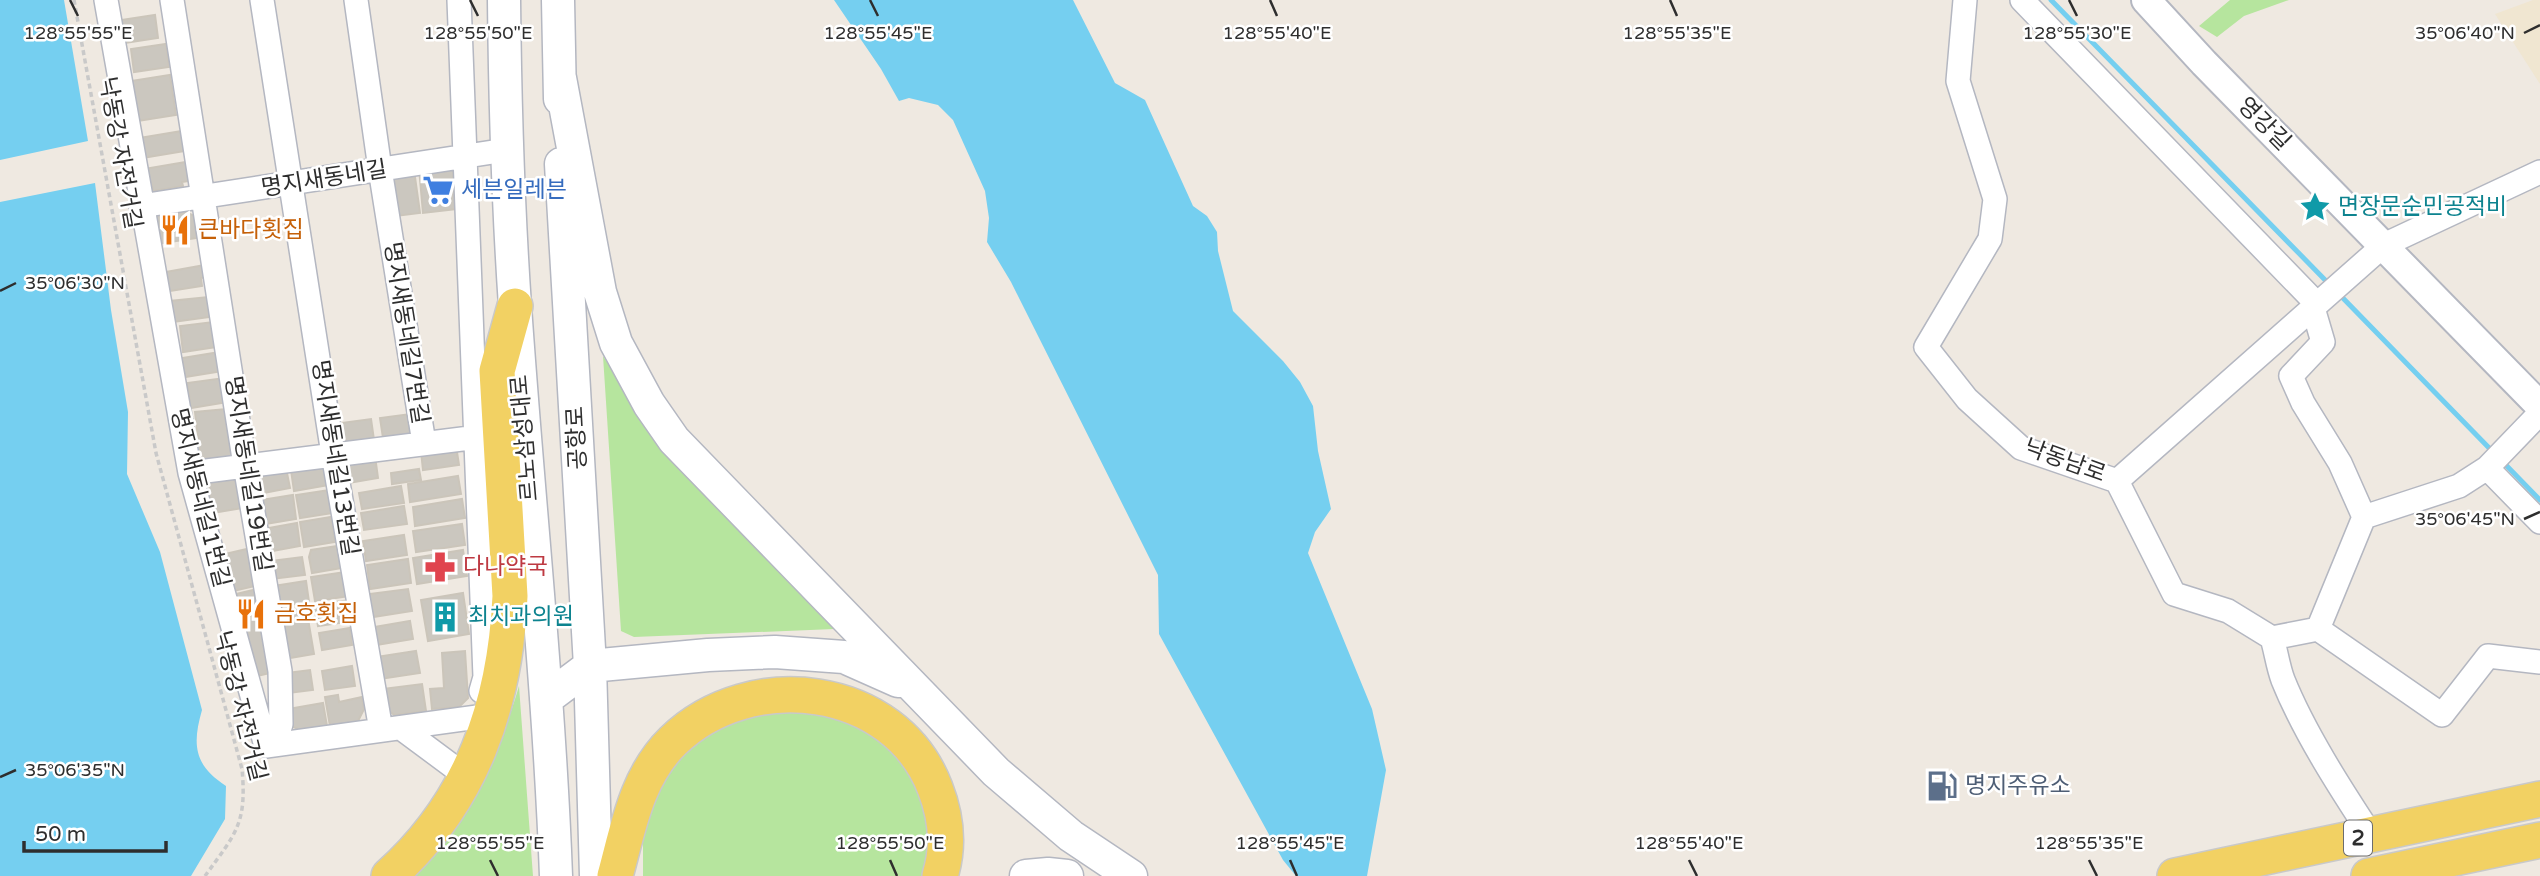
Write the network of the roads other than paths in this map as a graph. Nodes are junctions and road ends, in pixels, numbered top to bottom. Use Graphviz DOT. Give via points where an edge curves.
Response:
graph roads {
  1 [pos="106,0"];
  2 [pos="172,0"];
  3 [pos="262,0"];
  4 [pos="356,0"];
  5 [pos="459,0"];
  6 [pos="503,0"];
  7 [pos="558,0"];
  8 [pos="1965,0"];
  9 [pos="2022,0"];
  10 [pos="2147,0"];
  11 [pos="560,78"];
  12 [pos="506,150"];
  13 [pos="465,158"];
  14 [pos="380,169"];
  15 [pos="2540,172"];
  16 [pos="291,184"];
  17 [pos="204,198"];
  18 [pos="141,206"];
  19 [pos="2384,246"];
  20 [pos="515,306"];
  21 [pos="2315,306"];
  22 [pos="2540,406"];
  23 [pos="2540,412"];
  24 [pos="478,437"];
  25 [pos="424,443"];
  26 [pos="333,454"];
  27 [pos="245,465"];
  28 [pos="2487,468"];
  29 [pos="190,473"];
  30 [pos="2117,481"];
  31 [pos="2364,517"];
  32 [pos="2540,522"];
  33 [pos="2318,629"];
  34 [pos="2272,638"];
  35 [pos="2540,662"];
  36 [pos="590,666"];
  37 [pos="912,687"];
  38 [pos="547,699"];
  39 [pos="483,716"];
  40 [pos="391,729"];
  41 [pos="266,746"];
  42 [pos="467,777"];
  43 [pos="2540,799"];
  44 [pos="2371,835"];
  45 [pos="2540,840"];
  46 [pos="389,876"];
  47 [pos="556,876"];
  48 [pos="596,876"];
  49 [pos="615,876"];
  50 [pos="940,876"];
  51 [pos="1026,876"];
  52 [pos="1067,876"];
  53 [pos="1131,876"];
  54 [pos="2175,876"];
  55 [pos="2369,876"];
  1 -- 18 [label="street, 명지새동네길1번길"];
  2 -- 17 [label="street, 명지새동네길19번길"];
  3 -- 16 [label="street, 명지새동네길13번길"];
  4 -- 14 [label="street, 명지새동네길7번길"];
  5 -- 13 [label="street"];
  6 -- 12 [label="main road, 르노삼성대로"];
  7 -- 11 [label="main road, 공항로"];
  8 -- 30 [label="street, 낙동남로" via="1958,81 1995,199 1990,239 1926,347 1966,399 2021,448"];
  9 -- 21 [label="street"];
  10 -- 19 [label="street, 영강길"];
  11 -- 36 [label="main road, 공항로" via="562,190"];
  11 -- 37 [label="main road" via="600,292 615,343 649,404 674,440"];
  12 -- 13 [label="street, 명지새동네길"];
  12 -- 20 [label="main road, 르노삼성대로"];
  13 -- 14 [label="street, 명지새동네길"];
  13 -- 24 [label="street"];
  14 -- 16 [label="street, 명지새동네길"];
  14 -- 25 [label="street, 명지새동네길7번길"];
  15 -- 19 [label="street"];
  16 -- 17 [label="street, 명지새동네길"];
  16 -- 26 [label="street, 명지새동네길13번길"];
  17 -- 18 [label="street, 명지새동네길"];
  17 -- 27 [label="street, 명지새동네길19번길"];
  18 -- 29 [label="street, 명지새동네길1번길"];
  19 -- 21 [label="street"];
  19 -- 22 [label="street, 영강길"];
  20 -- 38 [label="main road, 르노삼성대로"];
  20 -- 39 [label="main road" via="497,372 510,596 508,634"];
  21 -- 30 [label="street"];
  21 -- 31 [label="street" via="2323,342 2291,376 2340,463"];
  23 -- 28 [label="street"];
  24 -- 25 [label="street, 명지새동네길7번길"];
  24 -- 39 [label="street"];
  25 -- 26 [label="street"];
  26 -- 27 [label="street"];
  26 -- 40 [label="street, 명지새동네길13번길"];
  27 -- 29 [label="street"];
  27 -- 41 [label="street, 명지새동네길19번길" via="281,671 281,724"];
  28 -- 31 [label="street" via="2459,486"];
  28 -- 32 [label="street"];
  29 -- 41 [label="street, 명지새동네길1번길"];
  30 -- 34 [label="street, 낙동남로" via="2174,594 2228,611"];
  31 -- 33 [label="street"];
  33 -- 34 [label="street"];
  33 -- 35 [label="street" via="2442,715 2488,656"];
  34 -- 44 [label="street" via="2282,679"];
  36 -- 37 [label="main road" via="775,652 844,657"];
  36 -- 38 [label="main road"];
  36 -- 48 [label="main road, 공항로"];
  37 -- 53 [label="main road" via="1035,806"];
  38 -- 47 [label="main road, 르노삼성대로"];
  39 -- 40 [label="street"];
  39 -- 42 [label="main road"];
  40 -- 41 [label="street"];
  40 -- 42 [label="street"];
  42 -- 46 [label="main road" via="426,839"];
  43 -- 44 [label="main road, 2"];
  44 -- 54 [label="main road, 2"];
  45 -- 55 [label="main road, 2"];
  49 -- 50 [label="main road" via="634,803 672,741 703,719 736,704 800,693 871,714 915,750 941,803 946,833"];
  51 -- 52 [label="main road"];
}
